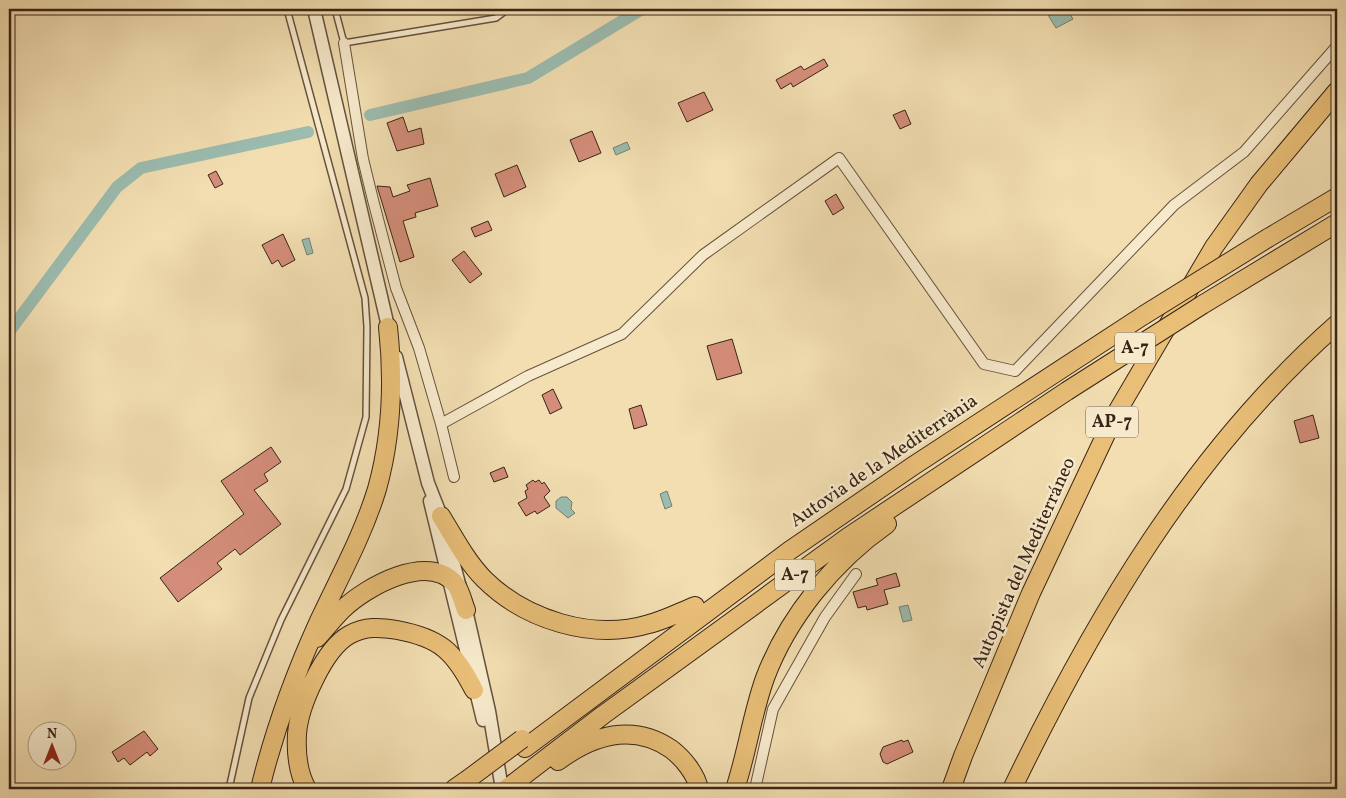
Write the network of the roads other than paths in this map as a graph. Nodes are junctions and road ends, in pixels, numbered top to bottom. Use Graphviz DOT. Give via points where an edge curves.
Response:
graph roads {
  1 [pos="287,9"];
  2 [pos="314,9"];
  3 [pos="335,9"];
  4 [pos="508,9"];
  5 [pos="344,43"];
  6 [pos="1337,46"];
  7 [pos="1337,92"];
  8 [pos="1337,197"];
  9 [pos="1337,223"];
  10 [pos="1337,324"];
  11 [pos="388,327"];
  12 [pos="441,424"];
  13 [pos="965,458"];
  14 [pos="454,477"];
  15 [pos="428,483"];
  16 [pos="441,516"];
  17 [pos="789,550"];
  18 [pos="856,574"];
  19 [pos="447,580"];
  20 [pos="696,606"];
  21 [pos="466,610"];
  22 [pos="304,655"];
  23 [pos="474,690"];
  24 [pos="524,743"];
  25 [pos="529,780"];
  26 [pos="503,785"];
  27 [pos="465,786"];
  28 [pos="229,789"];
  29 [pos="260,789"];
  30 [pos="307,789"];
  31 [pos="699,789"];
  32 [pos="736,789"];
  33 [pos="755,789"];
  34 [pos="951,789"];
  35 [pos="1012,789"];
  1 -- 28 [label="lane" via="365,298 366,417 346,489 281,620 249,698"];
  2 -- 11 [label="street"];
  3 -- 5 [label="lane"];
  4 -- 5 [label="lane" via="496,18"];
  5 -- 12 [label="street" via="373,200 396,288 419,348"];
  6 -- 12 [label="street" via="1244,152 1174,204 1015,371 984,364 839,158 703,255 622,334 528,376"];
  7 -- 34 [label="highway, Autopista del Mediterráneo / AP-7" via="1259,184 1214,247 1114,417 1031,593"];
  8 -- 17 [label="highway, Autovia de la Mediterrània / A-7, bridge" via="1144,315"];
  9 -- 13 [label="highway, A-7, bridge" via="1202,305"];
  10 -- 35 [label="highway" via="1251,410 1195,476 1146,546 1086,643"];
  11 -- 15 [label="street"];
  11 -- 22 [label="highway" via="392,370 390,421 376,489"];
  12 -- 14 [label="street"];
  13 -- 25 [label="highway, A-7" via="848,537"];
  13 -- 32 [label="highway" via="949,480 842,560 801,612 779,644 765,678"];
  15 -- 16 [label="street"];
  15 -- 19 [label="street" via="430,508"];
  16 -- 20 [label="highway" via="483,578 513,601 562,624 626,628 650,624"];
  16 -- 21 [label="street"];
  17 -- 20 [label="highway" via="759,562"];
  17 -- 24 [label="highway, Autovia de la Mediterrània / A-7"];
  18 -- 33 [label="street" via="825,617 773,709"];
  19 -- 21 [label="highway" via="455,585"];
  19 -- 22 [label="highway" via="437,574 414,572 366,592 342,609"];
  19 -- 23 [label="street"];
  20 -- 24 [label="highway"];
  21 -- 26 [label="street"];
  22 -- 29 [label="highway" via="290,687"];
  23 -- 26 [label="street"];
  23 -- 30 [label="highway" via="456,658 430,638 384,628 366,628 348,636 332,650 316,675 297,732 298,762"];
  24 -- 27 [label="highway, Autovia de la Mediterrània / A-7"];
  25 -- 26 [label="highway, A-7"];
  25 -- 31 [label="highway" via="582,748 617,734 629,733 646,735 677,754 688,766"];
}
